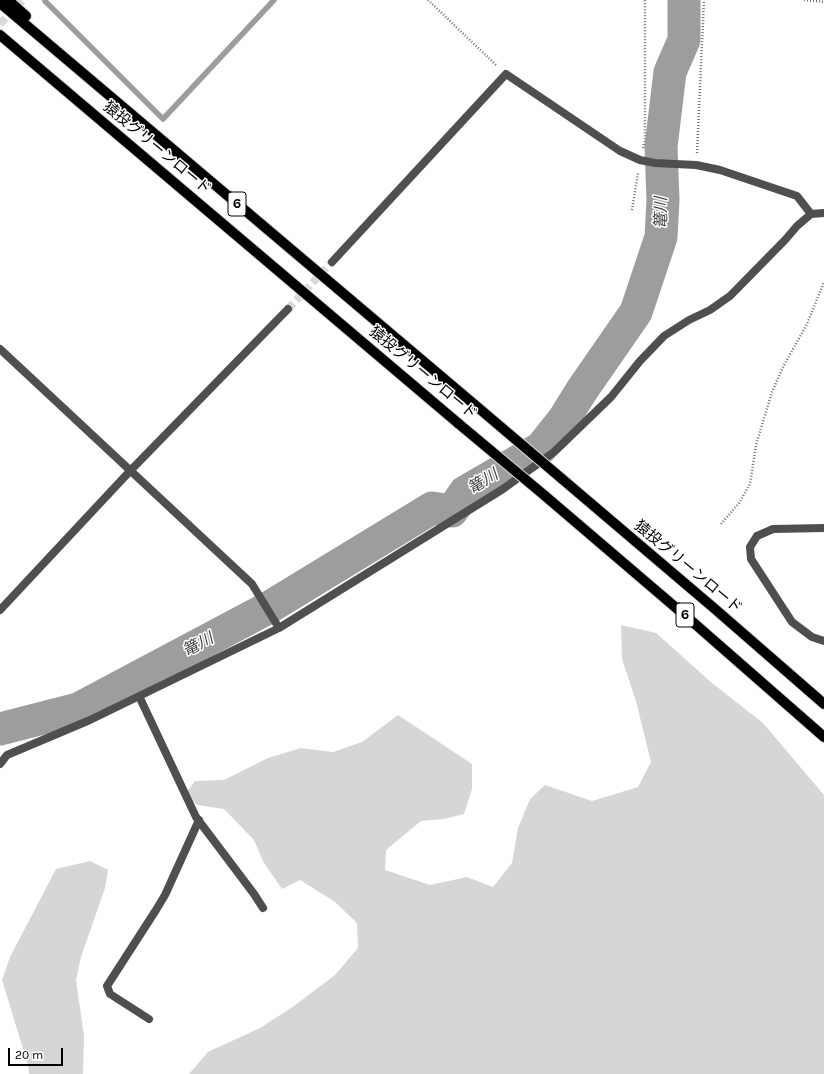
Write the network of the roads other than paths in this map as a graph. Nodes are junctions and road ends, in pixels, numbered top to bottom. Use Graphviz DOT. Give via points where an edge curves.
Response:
graph roads {
  1 [pos="8,0"];
  2 [pos="0,3"];
  3 [pos="0,35"];
  4 [pos="88,78"];
  5 [pos="824,213"];
  6 [pos="810,214"];
  7 [pos="332,262"];
  8 [pos="288,309"];
  9 [pos="0,349"];
  10 [pos="130,471"];
  11 [pos="824,528"];
  12 [pos="0,610"];
  13 [pos="277,625"];
  14 [pos="824,641"];
  15 [pos="139,696"];
  16 [pos="824,704"];
  17 [pos="824,737"];
  18 [pos="0,764"];
  19 [pos="199,820"];
  20 [pos="263,908"];
  21 [pos="149,1019"];
  1 -- 4 [label="main road" via="53,41"];
  2 -- 4 [label="main road, 猿投グリーンロード / 6"];
  3 -- 17 [label="main road, 猿投グリーンロード / 6, bridge" via="544,495"];
  4 -- 16 [label="main road, 猿投グリーンロード / 6, bridge"];
  5 -- 6 [label="street"];
  6 -- 7 [label="street" via="797,196 720,170 640,160 620,150 506,74"];
  6 -- 13 [label="street" via="730,296 664,336 611,397 554,452 503,489"];
  8 -- 10 [label="street"];
  9 -- 10 [label="street"];
  10 -- 12 [label="street"];
  10 -- 13 [label="street" via="252,584"];
  11 -- 14 [label="street" via="773,529 758,536 750,547 751,558 792,622 812,637"];
  13 -- 15 [label="street"];
  15 -- 18 [label="street" via="7,755"];
  15 -- 19 [label="street"];
  19 -- 20 [label="street"];
  19 -- 21 [label="street" via="165,895 107,986 110,994"];
}
